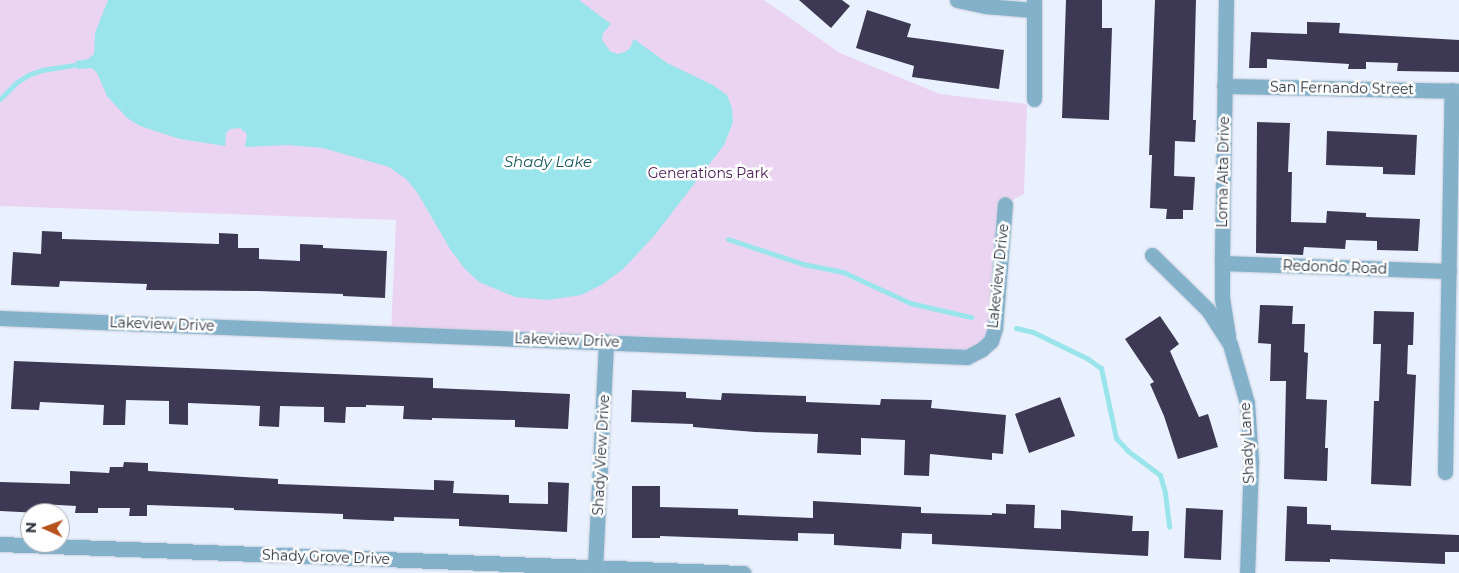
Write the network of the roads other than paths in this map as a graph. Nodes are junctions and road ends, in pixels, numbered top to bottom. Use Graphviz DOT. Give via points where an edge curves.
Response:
graph roads {
  1 [pos="957,0"];
  2 [pos="1226,0"];
  3 [pos="1034,5"];
  4 [pos="1224,86"];
  5 [pos="1456,90"];
  6 [pos="1034,100"];
  7 [pos="1005,204"];
  8 [pos="1152,255"];
  9 [pos="1222,264"];
  10 [pos="1449,271"];
  11 [pos="0,318"];
  12 [pos="606,341"];
  13 [pos="1230,344"];
  14 [pos="1445,472"];
  15 [pos="0,544"];
  16 [pos="595,568"];
  17 [pos="743,573"];
  18 [pos="1246,573"];
  1 -- 3 [label="street" via="984,6"];
  2 -- 4 [label="street, Loma Alta Drive"];
  3 -- 6 [label="street"];
  4 -- 5 [label="street, San Fernando Street"];
  4 -- 9 [label="street, Loma Alta Drive"];
  5 -- 10 [label="street"];
  7 -- 12 [label="street, Lakeview Drive" via="991,341 967,357"];
  8 -- 13 [label="street, Shady Lane" via="1208,310"];
  9 -- 10 [label="street, Redondo Road"];
  9 -- 13 [label="street, Loma Alta Drive" via="1222,298"];
  10 -- 14 [label="street"];
  11 -- 12 [label="street, Lakeview Drive"];
  12 -- 16 [label="street, Shady View Drive"];
  13 -- 18 [label="street, Shady Lane" via="1247,403 1250,442"];
  15 -- 16 [label="street, Shady Grove Drive"];
  16 -- 17 [label="street, Shady Grove Drive"];
}
